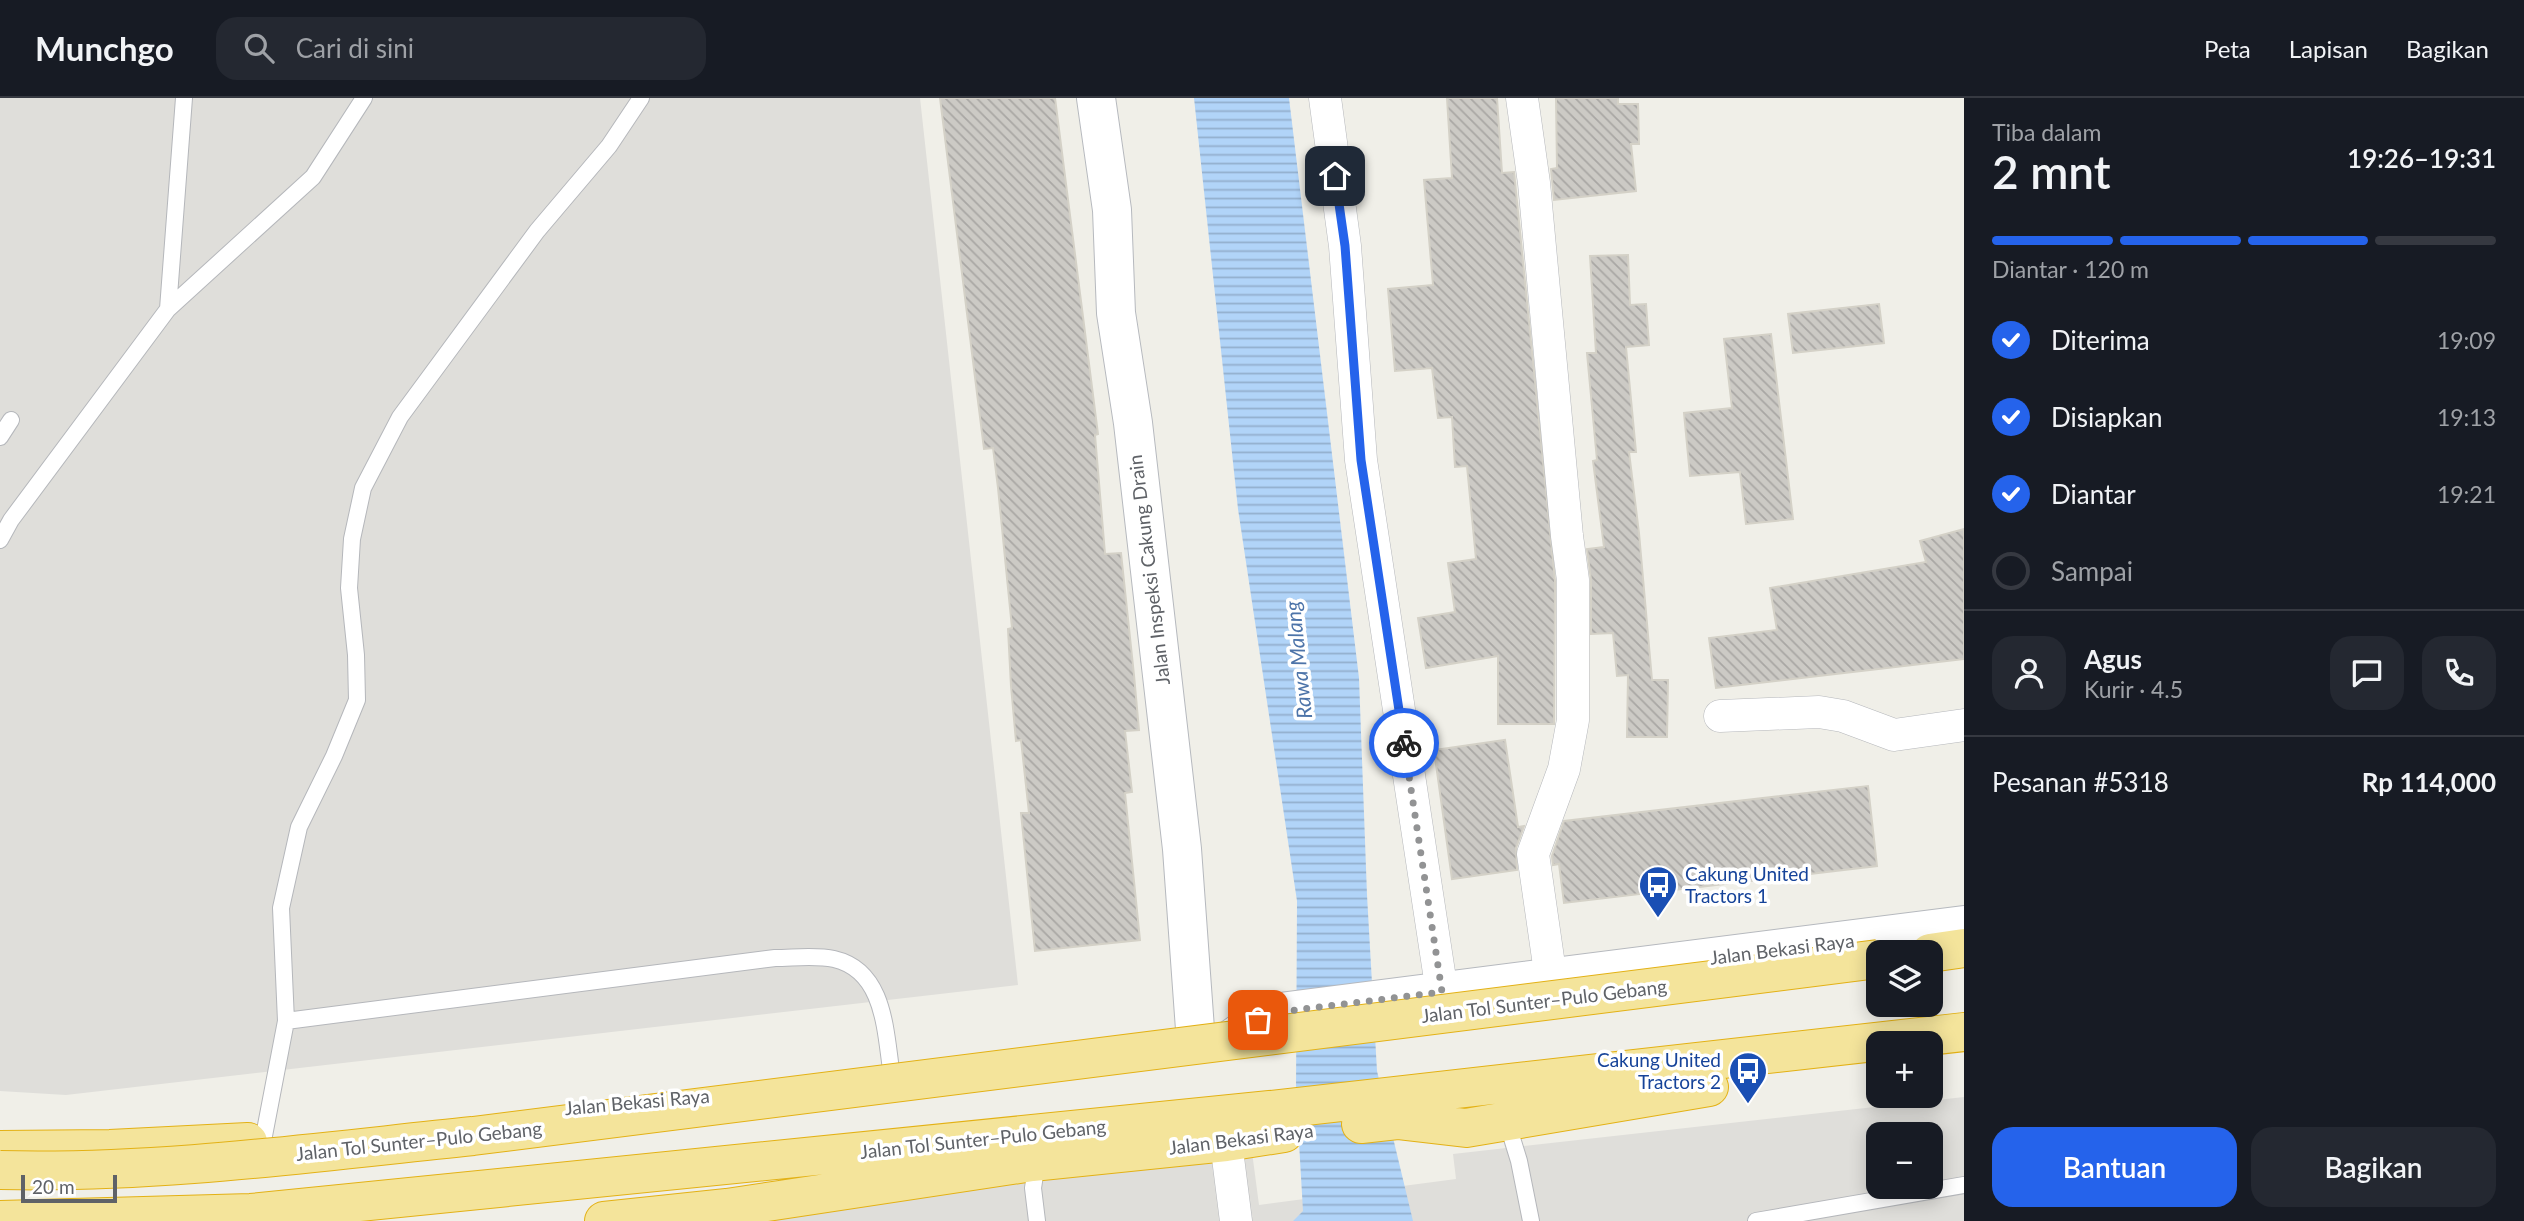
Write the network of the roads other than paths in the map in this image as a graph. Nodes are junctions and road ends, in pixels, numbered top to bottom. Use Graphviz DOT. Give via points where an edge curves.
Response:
graph roads {
  1 [pos="184,98"];
  2 [pos="364,98"];
  3 [pos="641,98"];
  4 [pos="1097,98"];
  5 [pos="1325,98"];
  6 [pos="1522,98"];
  7 [pos="168,309"];
  8 [pos="10,420"];
  9 [pos="0,437"];
  10 [pos="0,540"];
  11 [pos="1720,716"];
  12 [pos="1964,725"];
  13 [pos="1964,925"];
  14 [pos="1964,948"];
  15 [pos="1943,951"];
  16 [pos="1964,954"];
  17 [pos="1943,956"];
  18 [pos="1866,962"];
  19 [pos="1866,962"];
  20 [pos="1551,979"];
  21 [pos="1443,1002"];
  22 [pos="1964,1012"];
  23 [pos="286,1021"];
  24 [pos="1964,1032"];
  25 [pos="1214,1041"];
  26 [pos="1964,1050"];
  27 [pos="1943,1053"];
  28 [pos="1778,1054"];
  29 [pos="1866,1065"];
  30 [pos="892,1076"];
  31 [pos="1507,1122"];
  32 [pos="263,1141"];
  33 [pos="1226,1142"];
  34 [pos="0,1150"];
  35 [pos="0,1170"];
  36 [pos="1032,1175"];
  37 [pos="1964,1185"];
  38 [pos="0,1220"];
  39 [pos="604,1221"];
  40 [pos="1037,1221"];
  41 [pos="1236,1221"];
  42 [pos="1531,1221"];
  43 [pos="1756,1221"];
  1 -- 7 [label="lane"];
  2 -- 7 [label="lane" via="313,177"];
  3 -- 23 [label="lane" via="400,417 363,488 352,539 349,588 357,700 299,827 281,908"];
  4 -- 25 [label="street, Jalan Inspeksi Cakung Drain" via="1112,210 1116,313 1182,849"];
  5 -- 21 [label="street" via="1345,246 1361,460"];
  6 -- 20 [label="street" via="1573,580 1573,720 1564,769 1533,854"];
  7 -- 10 [label="lane"];
  8 -- 9 [label="lane"];
  11 -- 12 [label="street" via="1819,712 1894,735"];
  13 -- 20 [label="street, Jalan Bekasi Raya"];
  14 -- 15 [label="highway"];
  16 -- 17 [label="highway"];
  18 -- 21 [label="highway, Jalan Bekasi Raya"];
  19 -- 35 [label="highway, Jalan Tol Sunter–Pulo Gebang, bridge" via="473,1136 251,1158 66,1171"];
  20 -- 21 [label="street, Jalan Bekasi Raya"];
  21 -- 25 [label="highway, Jalan Bekasi Raya, bridge" via="1280,1022"];
  22 -- 28 [label="highway"];
  23 -- 30 [label="lane" via="775,958 834,959 862,972 882,1008"];
  23 -- 32 [label="lane"];
  24 -- 28 [label="highway, Jalan Tol Sunter–Pulo Gebang"];
  25 -- 30 [label="highway, Jalan Bekasi Raya"];
  26 -- 27 [label="highway"];
  28 -- 38 [label="highway, Jalan Tol Sunter–Pulo Gebang" via="251,1213"];
  29 -- 31 [label="highway, Jalan Bekasi Raya"];
  30 -- 32 [label="highway, Jalan Bekasi Raya"];
  31 -- 33 [label="highway, Jalan Bekasi Raya" via="1466,1128 1397,1120"];
  31 -- 42 [label="lane"];
  32 -- 34 [label="highway, Jalan Bekasi Raya"];
  33 -- 36 [label="highway, Jalan Bekasi Raya"];
  33 -- 41 [label="street"];
  36 -- 39 [label="highway, Jalan Bekasi Raya"];
  36 -- 40 [label="lane"];
  37 -- 43 [label="lane"];
}
